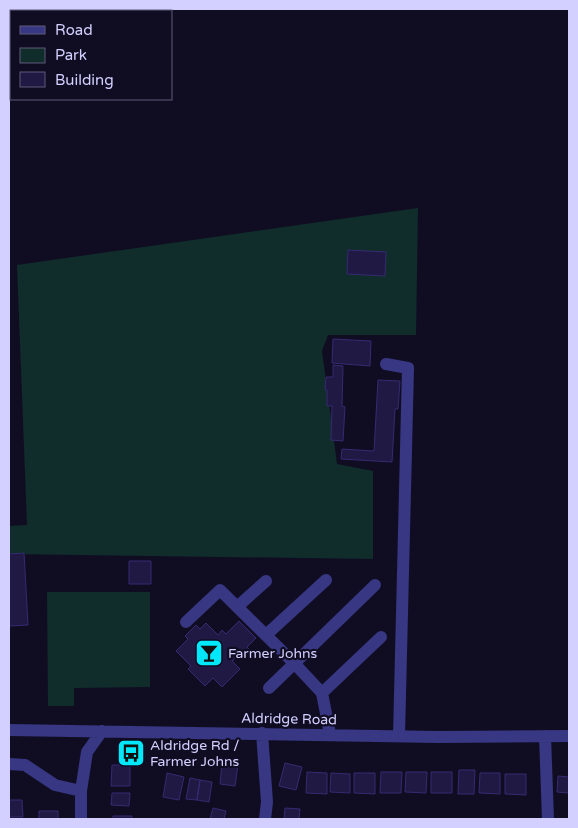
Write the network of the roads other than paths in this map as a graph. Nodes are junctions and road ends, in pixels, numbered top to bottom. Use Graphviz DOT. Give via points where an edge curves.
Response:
graph roads {
  1 [pos="386,364"];
  2 [pos="326,580"];
  3 [pos="266,581"];
  4 [pos="375,585"];
  5 [pos="237,607"];
  6 [pos="186,622"];
  7 [pos="266,635"];
  8 [pos="380,637"];
  9 [pos="294,663"];
  10 [pos="269,688"];
  11 [pos="322,693"];
  12 [pos="9,730"];
  13 [pos="102,731"];
  14 [pos="262,733"];
  15 [pos="330,734"];
  16 [pos="399,736"];
  17 [pos="545,736"];
  18 [pos="569,736"];
  19 [pos="9,764"];
  20 [pos="81,791"];
  21 [pos="81,819"];
  22 [pos="265,819"];
  23 [pos="548,819"];
  1 -- 16 [label="street" via="408,368"];
  2 -- 7 [label="street"];
  3 -- 5 [label="street"];
  4 -- 9 [label="street"];
  5 -- 6 [label="street" via="220,590"];
  5 -- 7 [label="street"];
  7 -- 9 [label="street"];
  8 -- 11 [label="street"];
  9 -- 10 [label="street"];
  9 -- 11 [label="street"];
  11 -- 15 [label="street"];
  12 -- 13 [label="street, Aldridge Road"];
  13 -- 14 [label="street, Aldridge Road"];
  13 -- 20 [label="street" via="87,752"];
  14 -- 15 [label="street, Aldridge Road"];
  14 -- 22 [label="street" via="267,802"];
  15 -- 16 [label="street, Aldridge Road"];
  16 -- 17 [label="street, Aldridge Road"];
  17 -- 18 [label="street, Aldridge Road"];
  17 -- 23 [label="street"];
  19 -- 20 [label="street" via="24,765 55,785"];
  20 -- 21 [label="street"];
}
